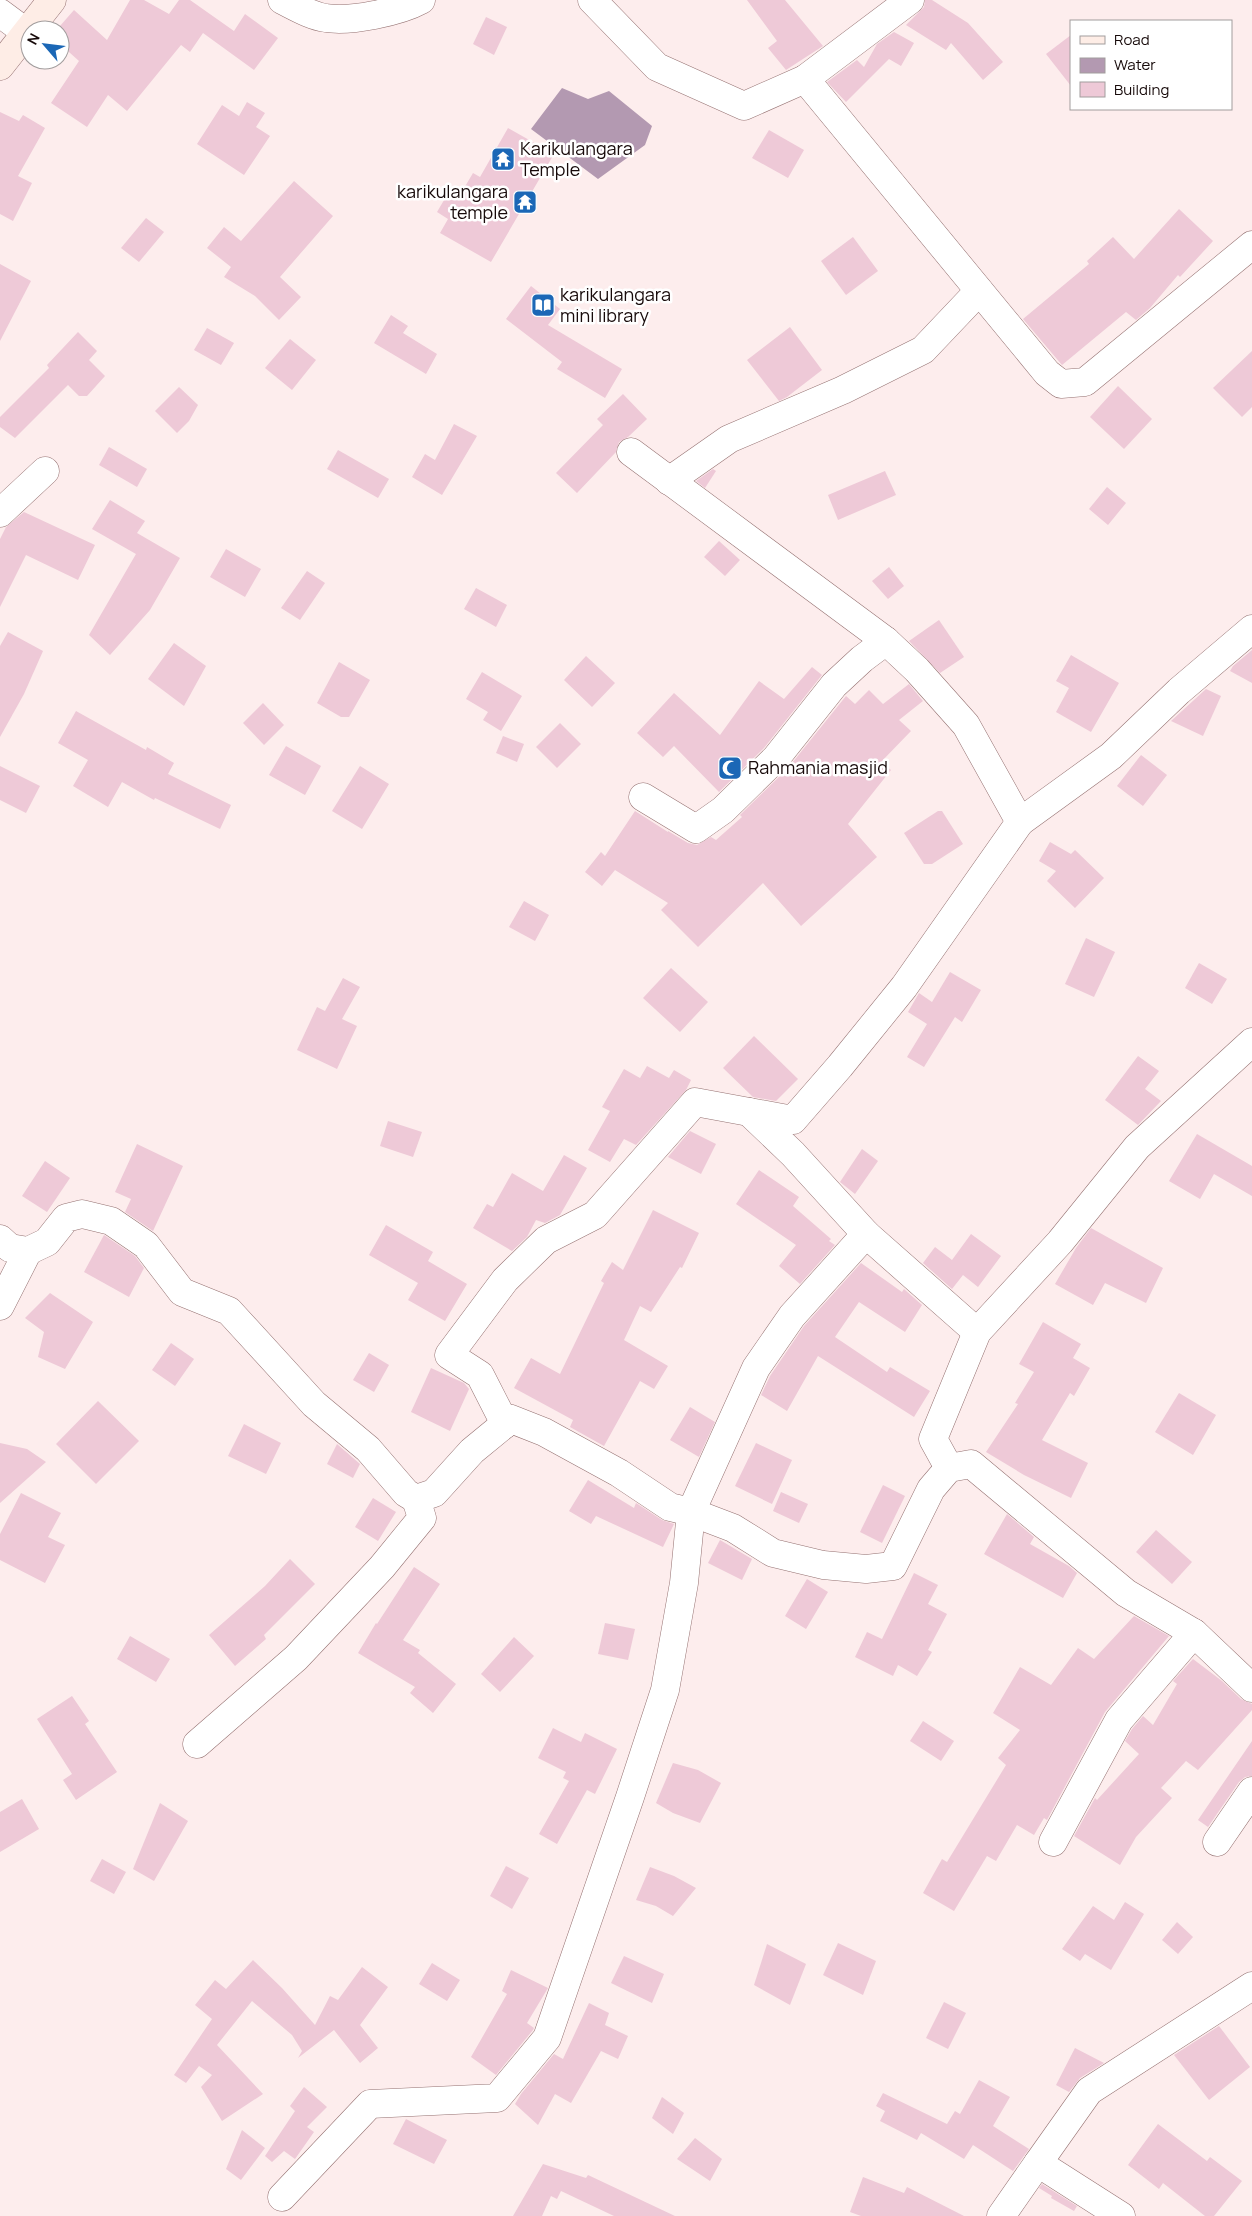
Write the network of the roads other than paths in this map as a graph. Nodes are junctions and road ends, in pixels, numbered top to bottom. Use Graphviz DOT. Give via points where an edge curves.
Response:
graph roads {
  1 [pos="52,0"];
  2 [pos="282,0"];
  3 [pos="420,0"];
  4 [pos="592,0"];
  5 [pos="910,0"];
  6 [pos="0,13"];
  7 [pos="37,20"];
  8 [pos="20,27"];
  9 [pos="20,42"];
  10 [pos="0,66"];
  11 [pos="805,79"];
  12 [pos="1252,245"];
  13 [pos="979,291"];
  14 [pos="631,452"];
  15 [pos="46,470"];
  16 [pos="669,482"];
  17 [pos="0,513"];
  18 [pos="1252,630"];
  19 [pos="886,641"];
  20 [pos="644,797"];
  21 [pos="1020,822"];
  22 [pos="1252,1042"];
  23 [pos="749,1112"];
  24 [pos="866,1234"];
  25 [pos="0,1239"];
  26 [pos="28,1251"];
  27 [pos="0,1306"];
  28 [pos="977,1332"];
  29 [pos="505,1424"];
  30 [pos="949,1468"];
  31 [pos="416,1499"];
  32 [pos="691,1512"];
  33 [pos="1194,1633"];
  34 [pos="1252,1688"];
  35 [pos="197,1744"];
  36 [pos="1252,1791"];
  37 [pos="1054,1842"];
  38 [pos="1217,1842"];
  39 [pos="1252,1986"];
  40 [pos="1038,2163"];
  41 [pos="282,2197"];
  42 [pos="1001,2216"];
  43 [pos="1121,2216"];
  1 -- 7 [label="main road"];
  2 -- 3 [label="street" via="326,18 377,16"];
  4 -- 11 [label="street" via="657,67 744,106"];
  5 -- 11 [label="street"];
  6 -- 8 [label="street"];
  9 -- 10 [label="main road"];
  11 -- 13 [label="street"];
  12 -- 13 [label="street" via="1085,382 1061,384 1047,373"];
  13 -- 16 [label="street" via="923,350 843,390 729,440"];
  14 -- 16 [label="street"];
  15 -- 17 [label="street"];
  16 -- 19 [label="street"];
  18 -- 21 [label="street" via="1179,691 1111,756"];
  19 -- 20 [label="street" via="834,686 776,758 723,810 696,829"];
  19 -- 21 [label="street" via="966,725"];
  21 -- 23 [label="street" via="904,987 793,1120"];
  22 -- 28 [label="street" via="1137,1147 1060,1242"];
  23 -- 24 [label="street" via="793,1154"];
  23 -- 29 [label="street" via="695,1102 595,1215 546,1240 505,1280 450,1355 480,1374"];
  24 -- 28 [label="street"];
  24 -- 32 [label="street" via="792,1316 756,1368"];
  25 -- 26 [label="street" via="10,1248"];
  26 -- 27 [label="street"];
  26 -- 31 [label="street" via="47,1242 66,1218 82,1214 111,1221 146,1245 182,1292 229,1310 314,1404 368,1450 406,1493"];
  28 -- 30 [label="street" via="933,1439"];
  29 -- 31 [label="street" via="472,1451 434,1493"];
  29 -- 32 [label="street" via="511,1419 544,1432 619,1473 670,1508"];
  30 -- 32 [label="street" via="931,1489 893,1566 866,1569 823,1565 773,1553 733,1528"];
  30 -- 33 [label="street" via="970,1464 982,1472 1126,1593"];
  31 -- 35 [label="street" via="422,1518 382,1567 296,1658"];
  32 -- 41 [label="street" via="684,1583 665,1690 547,2038 497,2098 370,2104"];
  33 -- 34 [label="street"];
  33 -- 37 [label="street" via="1119,1720"];
  36 -- 38 [label="street"];
  39 -- 40 [label="street" via="1089,2091"];
  40 -- 42 [label="street"];
  40 -- 43 [label="street"];
}
